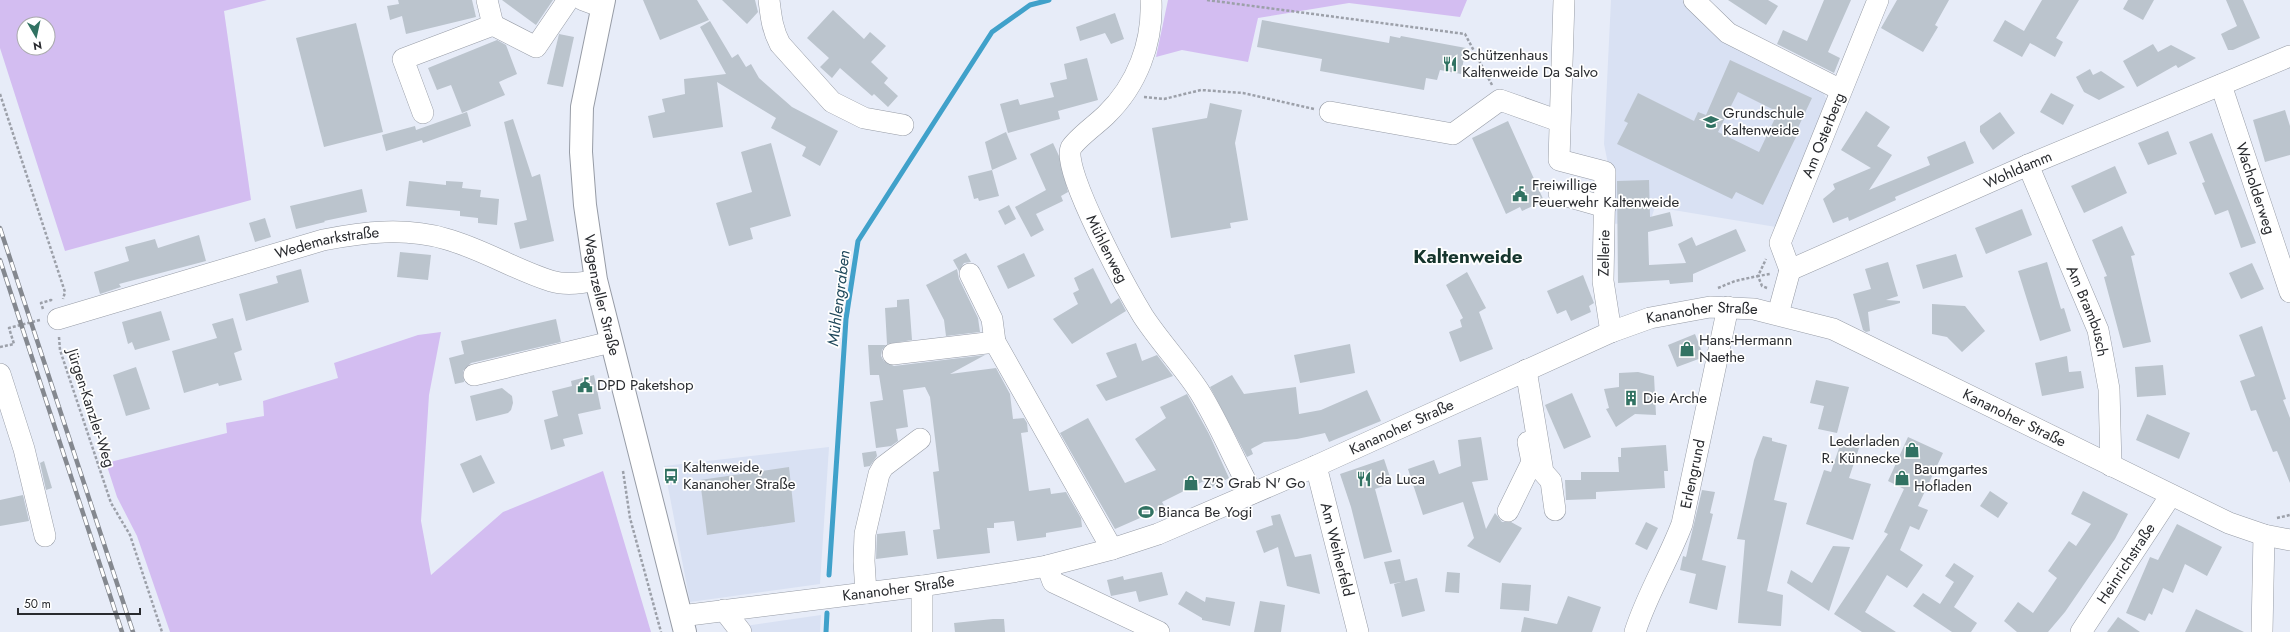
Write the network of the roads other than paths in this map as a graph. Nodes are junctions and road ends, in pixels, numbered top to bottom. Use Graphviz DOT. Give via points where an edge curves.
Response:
graph roads {
  1 [pos="487,0"];
  2 [pos="568,0"];
  3 [pos="769,0"];
  4 [pos="1151,0"];
  5 [pos="1564,0"];
  6 [pos="1694,0"];
  7 [pos="1878,0"];
  8 [pos="596,2"];
  9 [pos="493,25"];
  10 [pos="2290,56"];
  11 [pos="2221,85"];
  12 [pos="1840,90"];
  13 [pos="1330,112"];
  14 [pos="423,113"];
  15 [pos="1559,121"];
  16 [pos="903,125"];
  17 [pos="2028,165"];
  18 [pos="1559,194"];
  19 [pos="1605,207"];
  20 [pos="1790,270"];
  21 [pos="970,274"];
  22 [pos="596,280"];
  23 [pos="2290,292"];
  24 [pos="1719,307"];
  25 [pos="1778,314"];
  26 [pos="49,316"];
  27 [pos="1611,332"];
  28 [pos="611,342"];
  29 [pos="996,342"];
  30 [pos="893,354"];
  31 [pos="1522,373"];
  32 [pos="0,374"];
  33 [pos="474,374"];
  34 [pos="920,439"];
  35 [pos="1316,466"];
  36 [pos="2111,466"];
  37 [pos="1252,493"];
  38 [pos="2171,495"];
  39 [pos="1555,510"];
  40 [pos="1508,511"];
  41 [pos="45,536"];
  42 [pos="2264,536"];
  43 [pos="2290,540"];
  44 [pos="1112,549"];
  45 [pos="1047,566"];
  46 [pos="922,586"];
  47 [pos="866,593"];
  48 [pos="724,610"];
  49 [pos="683,624"];
  50 [pos="741,632"];
  51 [pos="922,632"];
  52 [pos="1159,632"];
  53 [pos="1358,632"];
  54 [pos="1635,632"];
  55 [pos="2082,632"];
  56 [pos="2262,632"];
  1 -- 9 [label="street"];
  2 -- 9 [label="street" via="536,47"];
  3 -- 16 [label="street" via="773,26 780,44 832,102 864,118"];
  4 -- 37 [label="street, Mühlenweg" via="1149,32 1143,59 1125,93 1108,114 1072,148 1069,161 1090,215 1119,275 1144,317 1199,392"];
  5 -- 15 [label="street"];
  6 -- 12 [label="street" via="1728,33"];
  7 -- 12 [label="street, Am Osterberg"];
  8 -- 22 [label="main road, Wagenzeller Straße" via="582,107 580,152"];
  9 -- 14 [label="street" via="404,59"];
  10 -- 11 [label="street, Wohldamm"];
  11 -- 17 [label="street, Wohldamm"];
  11 -- 23 [label="street, Wacholderweg"];
  12 -- 20 [label="street, Am Osterberg" via="1780,243"];
  13 -- 15 [label="street" via="1453,134 1500,100"];
  15 -- 19 [label="street, Zellerie" via="1559,160 1605,172"];
  17 -- 20 [label="street, Wohldamm"];
  17 -- 36 [label="street, Am Brambusch" via="2098,330 2109,389"];
  18 -- 19 [label="street"];
  19 -- 27 [label="street, Zellerie" via="1603,281"];
  20 -- 25 [label="street"];
  21 -- 29 [label="street" via="992,318"];
  22 -- 26 [label="street, Wedemarkstraße" via="582,283 552,281 473,248 419,232 390,231 323,240"];
  22 -- 28 [label="main road, Wagenzeller Straße"];
  24 -- 25 [label="street, Kananoher Straße" via="1754,309"];
  24 -- 27 [label="street, Kananoher Straße" via="1650,318"];
  24 -- 54 [label="street, Erlengrund" via="1682,524 1672,551 1650,590"];
  25 -- 36 [label="street, Kananoher Straße" via="1833,329"];
  27 -- 31 [label="street, Kananoher Straße"];
  28 -- 33 [label="street"];
  28 -- 49 [label="main road, Wagenzeller Straße"];
  29 -- 30 [label="street"];
  29 -- 44 [label="street"];
  31 -- 35 [label="street, Kananoher Straße"];
  31 -- 39 [label="street" via="1543,472 1550,481"];
  31 -- 40 [label="street" via="1532,462"];
  32 -- 41 [label="street" via="24,449"];
  34 -- 47 [label="street" via="883,467 879,474 865,534"];
  35 -- 37 [label="street, Kananoher Straße"];
  35 -- 53 [label="street, Am Weiherfeld"];
  36 -- 38 [label="street, Kananoher Straße"];
  37 -- 44 [label="street, Kananoher Straße" via="1158,534"];
  38 -- 42 [label="street, Kananoher Straße" via="2229,524"];
  38 -- 55 [label="street, Heinrichstraße"];
  42 -- 43 [label="street, Kananoher Straße"];
  42 -- 56 [label="street"];
  44 -- 45 [label="street, Kananoher Straße"];
  45 -- 46 [label="street, Kananoher Straße"];
  45 -- 52 [label="street" via="1054,582"];
  46 -- 47 [label="street, Kananoher Straße"];
  46 -- 51 [label="street"];
  47 -- 48 [label="street, Kananoher Straße"];
  48 -- 49 [label="street, Kananoher Straße"];
  48 -- 50 [label="street"];
}
